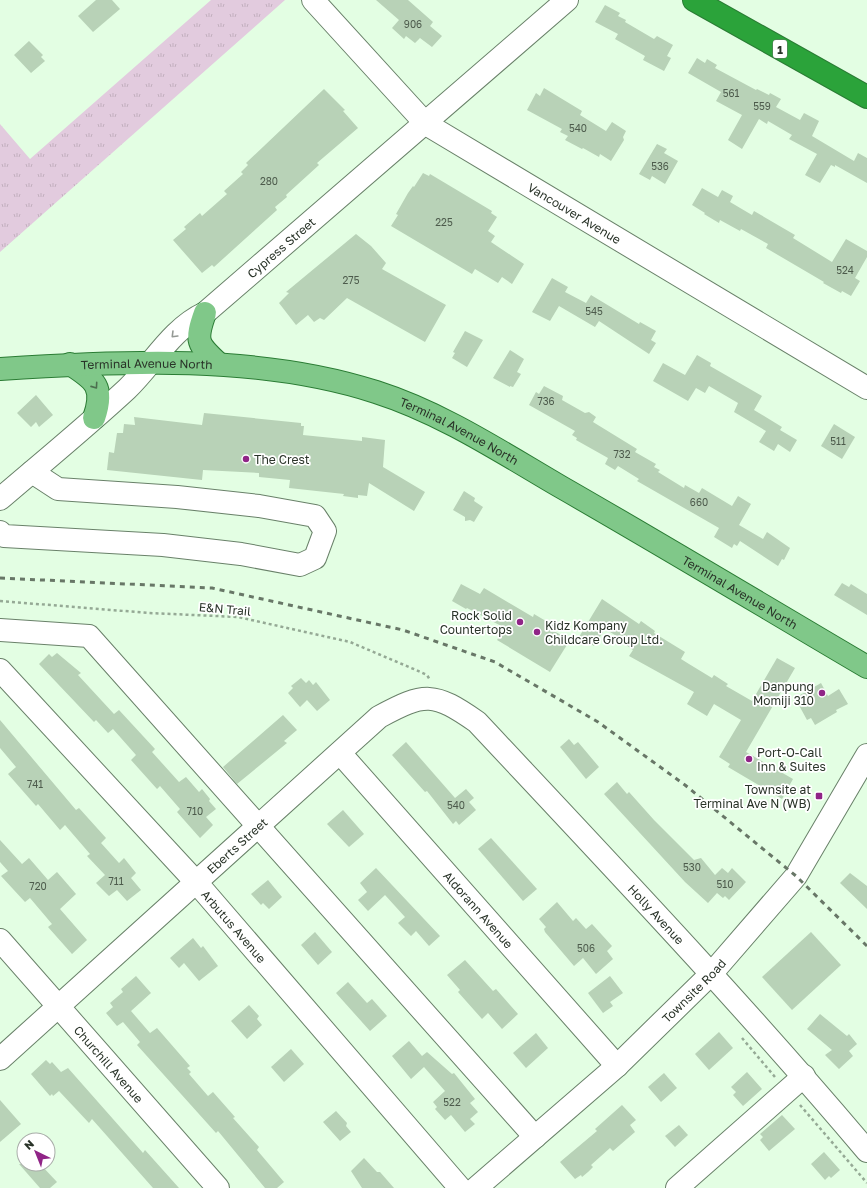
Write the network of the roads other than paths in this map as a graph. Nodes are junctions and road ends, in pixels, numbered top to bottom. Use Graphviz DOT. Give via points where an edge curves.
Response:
graph roads {
  1 [pos="313,0"];
  2 [pos="567,0"];
  3 [pos="694,0"];
  4 [pos="867,97"];
  5 [pos="426,124"];
  6 [pos="205,313"];
  7 [pos="70,364"];
  8 [pos="149,364"];
  9 [pos="219,364"];
  10 [pos="0,369"];
  11 [pos="867,388"];
  12 [pos="94,418"];
  13 [pos="32,472"];
  14 [pos="0,499"];
  15 [pos="0,532"];
  16 [pos="0,630"];
  17 [pos="867,667"];
  18 [pos="0,670"];
  19 [pos="430,692"];
  20 [pos="340,753"];
  21 [pos="867,755"];
  22 [pos="258,827"];
  23 [pos="196,882"];
  24 [pos="0,940"];
  25 [pos="712,973"];
  26 [pos="58,1006"];
  27 [pos="0,1059"];
  28 [pos="617,1066"];
  29 [pos="804,1076"];
  30 [pos="535,1137"];
  31 [pos="867,1151"];
  32 [pos="218,1188"];
  33 [pos="460,1188"];
  34 [pos="476,1188"];
  35 [pos="677,1188"];
  1 -- 5 [label="street, Vancouver Avenue"];
  2 -- 5 [label="street, Cypress Street"];
  3 -- 4 [label="highway, 1"];
  5 -- 6 [label="street, Cypress Street"];
  5 -- 11 [label="street, Vancouver Avenue"];
  6 -- 8 [label="street, Cypress Street, one-way" via="192,319 181,329"];
  6 -- 9 [label="main road" via="198,340"];
  7 -- 8 [label="main road, Terminal Avenue North"];
  7 -- 10 [label="main road, Terminal Avenue North"];
  7 -- 12 [label="main road, one-way" via="87,375 99,390 99,404"];
  8 -- 9 [label="main road, Terminal Avenue North"];
  8 -- 12 [label="street, Cypress Street" via="128,388"];
  9 -- 17 [label="main road, Terminal Avenue North" via="318,377 376,392 442,418"];
  12 -- 13 [label="street, Cypress Street"];
  13 -- 14 [label="street, Cypress Street"];
  13 -- 15 [label="street" via="58,488 177,497 259,506 316,516 325,531 315,558 300,565 241,554 163,545 4,536"];
  16 -- 22 [label="street" via="89,636"];
  18 -- 23 [label="street, Arbutus Avenue"];
  19 -- 20 [label="street, Eberts Street" via="379,718"];
  19 -- 25 [label="street, Holly Avenue" via="477,722"];
  20 -- 22 [label="street, Eberts Street"];
  20 -- 28 [label="street, Aldorann Avenue"];
  21 -- 25 [label="street, Townsite Road" via="796,876"];
  22 -- 23 [label="street, Eberts Street"];
  22 -- 30 [label="street"];
  23 -- 26 [label="street, Eberts Street"];
  23 -- 33 [label="street, Arbutus Avenue"];
  24 -- 26 [label="street, Churchill Avenue"];
  25 -- 28 [label="street, Townsite Road"];
  25 -- 29 [label="street, Holly Avenue"];
  26 -- 27 [label="street, Eberts Street"];
  26 -- 32 [label="street, Churchill Avenue"];
  28 -- 30 [label="street, Townsite Road"];
  29 -- 31 [label="street, Holly Avenue"];
  29 -- 35 [label="street"];
  30 -- 34 [label="street, Townsite Road"];
}
